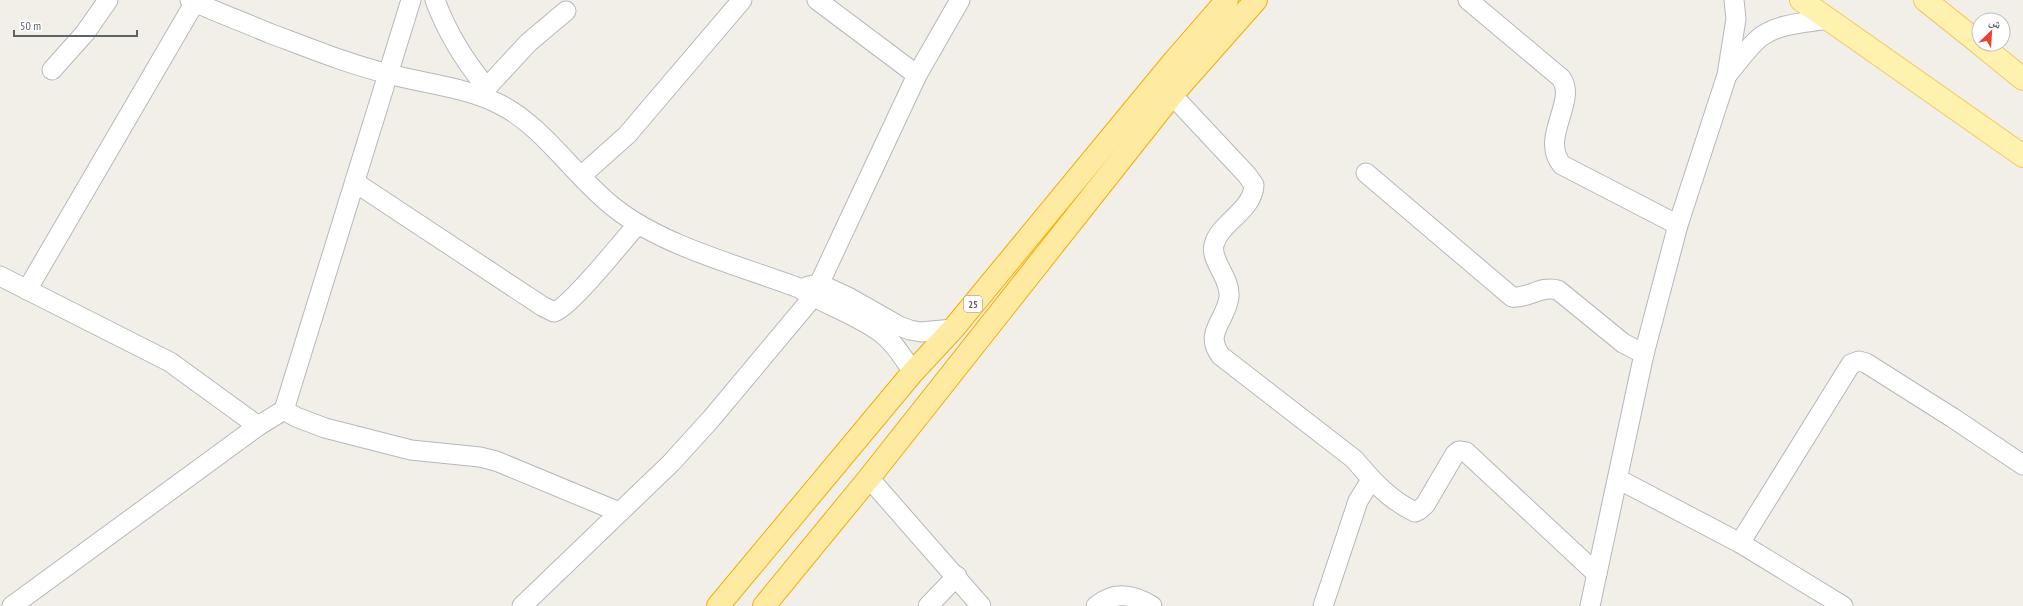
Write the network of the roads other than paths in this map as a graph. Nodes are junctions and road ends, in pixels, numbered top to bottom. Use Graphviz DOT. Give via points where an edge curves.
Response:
graph roads {
  1 [pos="108,0"];
  2 [pos="411,0"];
  3 [pos="435,0"];
  4 [pos="742,0"];
  5 [pos="817,0"];
  6 [pos="960,0"];
  7 [pos="1227,0"];
  8 [pos="1256,0"];
  9 [pos="1468,0"];
  10 [pos="1734,0"];
  11 [pos="1801,0"];
  12 [pos="1925,0"];
  13 [pos="192,1"];
  14 [pos="566,11"];
  15 [pos="1828,19"];
  16 [pos="1971,37"];
  17 [pos="1989,52"];
  18 [pos="52,70"];
  19 [pos="389,74"];
  20 [pos="918,75"];
  21 [pos="1727,76"];
  22 [pos="2023,79"];
  23 [pos="483,91"];
  24 [pos="1172,95"];
  25 [pos="2023,156"];
  26 [pos="1366,173"];
  27 [pos="581,176"];
  28 [pos="356,182"];
  29 [pos="638,224"];
  30 [pos="1678,225"];
  31 [pos="0,276"];
  32 [pos="27,290"];
  33 [pos="811,290"];
  34 [pos="953,329"];
  35 [pos="1644,354"];
  36 [pos="913,372"];
  37 [pos="284,410"];
  38 [pos="258,426"];
  39 [pos="2023,465"];
  40 [pos="869,478"];
  41 [pos="1618,479"];
  42 [pos="1371,480"];
  43 [pos="619,512"];
  44 [pos="1740,543"];
  45 [pos="1597,574"];
  46 [pos="957,576"];
  47 [pos="12,606"];
  48 [pos="522,606"];
  49 [pos="718,606"];
  50 [pos="764,606"];
  51 [pos="928,606"];
  52 [pos="981,606"];
  53 [pos="1096,606"];
  54 [pos="1152,606"];
  55 [pos="1324,606"];
  56 [pos="1590,606"];
  57 [pos="1843,606"];
  1 -- 18 [label="street" via="85,33"];
  2 -- 19 [label="street"];
  3 -- 23 [label="street" via="446,27"];
  4 -- 27 [label="street" via="627,135"];
  5 -- 20 [label="street"];
  6 -- 20 [label="street"];
  7 -- 34 [label="highway, 25" via="1174,60"];
  8 -- 24 [label="highway, 25"];
  9 -- 30 [label="street" via="1565,83 1554,147 1555,157 1562,165"];
  10 -- 21 [label="street" via="1736,19"];
  11 -- 15 [label="main road"];
  12 -- 16 [label="main road"];
  13 -- 19 [label="street" via="318,52"];
  13 -- 32 [label="street"];
  14 -- 23 [label="street" via="528,43"];
  15 -- 21 [label="street" via="1788,26 1761,36"];
  15 -- 25 [label="main road"];
  17 -- 22 [label="main road"];
  19 -- 23 [label="street"];
  19 -- 28 [label="street"];
  20 -- 33 [label="street"];
  21 -- 30 [label="street"];
  23 -- 27 [label="street" via="518,116"];
  24 -- 40 [label="highway, 25"];
  24 -- 42 [label="street" via="1247,174 1254,185 1252,198 1214,244 1214,252 1227,281 1229,295 1215,332 1214,347 1221,356 1354,459"];
  26 -- 35 [label="street" via="1512,297 1519,298 1545,288 1558,290 1623,343"];
  27 -- 29 [label="street" via="601,197"];
  28 -- 29 [label="street" via="554,312 573,297"];
  28 -- 37 [label="street"];
  29 -- 33 [label="street" via="678,243"];
  30 -- 35 [label="street"];
  31 -- 32 [label="street"];
  32 -- 38 [label="street" via="170,362"];
  33 -- 34 [label="street" via="848,297 910,330 920,332"];
  33 -- 36 [label="street" via="880,332 895,347"];
  33 -- 43 [label="street" via="711,419"];
  34 -- 36 [label="highway, 25"];
  35 -- 41 [label="street" via="1623,444"];
  36 -- 49 [label="highway, 25"];
  37 -- 38 [label="street"];
  37 -- 43 [label="street" via="325,428 404,448 496,461"];
  38 -- 47 [label="street"];
  39 -- 44 [label="street" via="1866,363 1851,364"];
  40 -- 46 [label="street"];
  40 -- 50 [label="highway, 25"];
  41 -- 44 [label="street"];
  41 -- 45 [label="street"];
  42 -- 45 [label="street" via="1414,512 1425,505 1455,454 1459,451 1466,452"];
  42 -- 55 [label="street" via="1358,501"];
  43 -- 48 [label="street"];
  44 -- 57 [label="street"];
  45 -- 56 [label="street"];
  46 -- 51 [label="street"];
  46 -- 52 [label="street"];
  53 -- 54 [label="street" via="1114,596 1126,595"];
}
